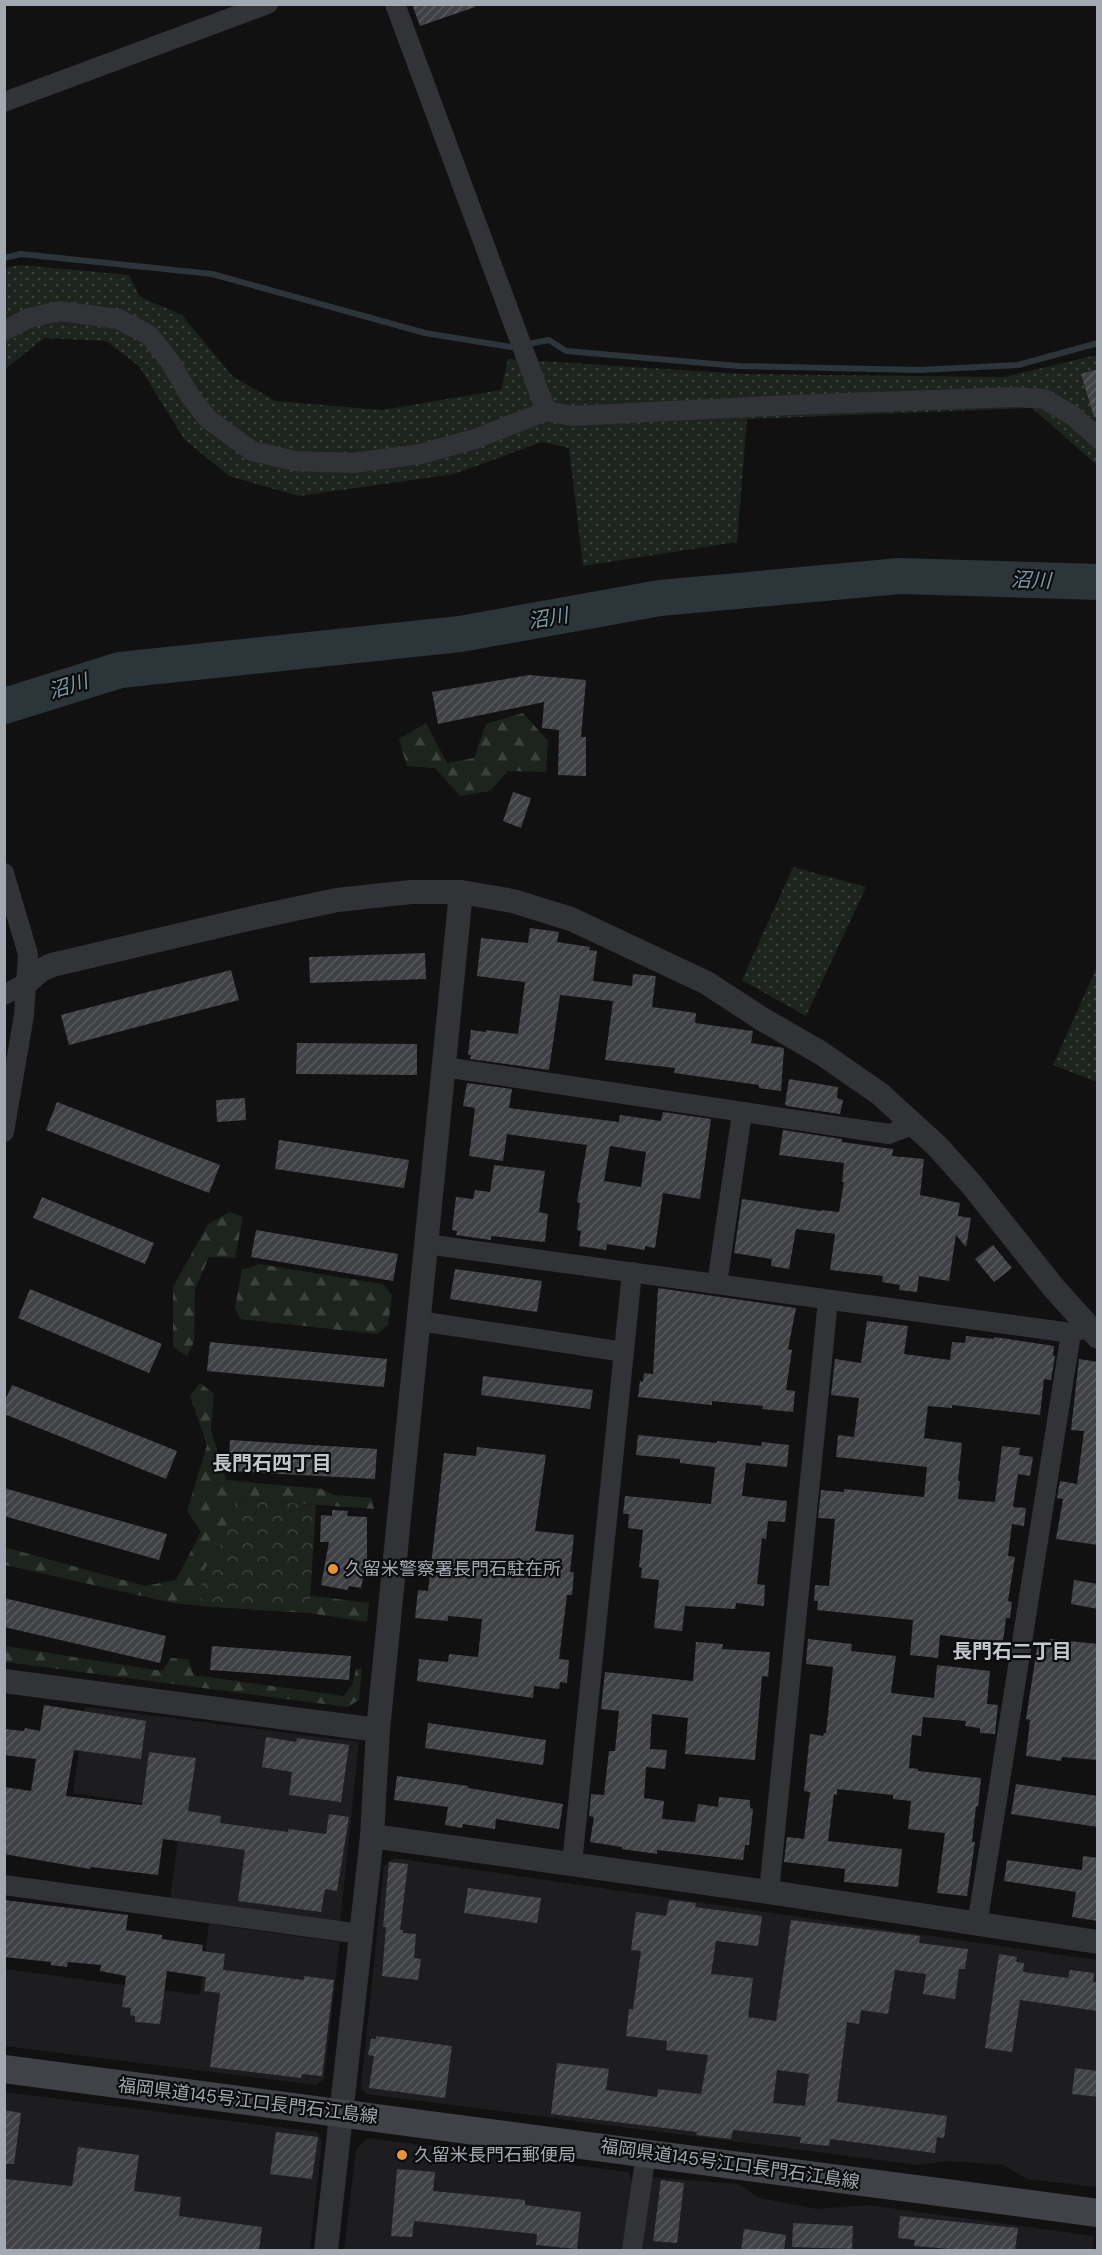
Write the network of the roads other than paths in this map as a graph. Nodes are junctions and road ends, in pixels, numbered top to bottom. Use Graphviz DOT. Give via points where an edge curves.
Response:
graph roads {
  1 [pos="268,4"];
  2 [pos="395,4"];
  3 [pos="4,102"];
  4 [pos="4,331"];
  5 [pos="546,411"];
  6 [pos="1098,438"];
  7 [pos="4,873"];
  8 [pos="461,892"];
  9 [pos="26,983"];
  10 [pos="4,995"];
  11 [pos="444,1068"];
  12 [pos="741,1113"];
  13 [pos="915,1124"];
  14 [pos="4,1132"];
  15 [pos="426,1244"];
  16 [pos="632,1272"];
  17 [pos="717,1284"];
  18 [pos="828,1300"];
  19 [pos="419,1320"];
  20 [pos="1085,1332"];
  21 [pos="624,1352"];
  22 [pos="4,1681"];
  23 [pos="378,1730"];
  24 [pos="372,1836"];
  25 [pos="572,1864"];
  26 [pos="4,1885"];
  27 [pos="769,1892"];
  28 [pos="977,1925"];
  29 [pos="361,1935"];
  30 [pos="1098,1942"];
  31 [pos="4,2069"];
  32 [pos="342,2113"];
  33 [pos="646,2153"];
  34 [pos="1098,2213"];
  35 [pos="326,2250"];
  36 [pos="632,2250"];
  1 -- 3 [label="street"];
  2 -- 5 [label="street"];
  4 -- 5 [label="street" via="29,318 60,311 118,319 149,335 208,419 252,451 295,461 353,463 421,454 475,439"];
  5 -- 6 [label="street" via="572,416 1015,397 1044,399 1072,415"];
  7 -- 9 [label="street" via="28,954"];
  8 -- 9 [label="street" via="411,892 337,900 52,965"];
  8 -- 11 [label="street"];
  8 -- 13 [label="street" via="513,901 572,918 707,983 821,1053"];
  9 -- 10 [label="street"];
  9 -- 14 [label="street"];
  11 -- 12 [label="street"];
  11 -- 15 [label="street"];
  12 -- 13 [label="street" via="889,1134"];
  12 -- 17 [label="street"];
  13 -- 20 [label="street" via="972,1185"];
  15 -- 16 [label="street"];
  15 -- 19 [label="street"];
  16 -- 17 [label="street"];
  16 -- 21 [label="street"];
  17 -- 18 [label="street"];
  18 -- 20 [label="street"];
  18 -- 27 [label="street"];
  19 -- 21 [label="street"];
  19 -- 23 [label="street"];
  20 -- 28 [label="street"];
  21 -- 25 [label="street"];
  22 -- 23 [label="street"];
  23 -- 24 [label="street"];
  24 -- 25 [label="street"];
  24 -- 29 [label="street"];
  25 -- 27 [label="street"];
  26 -- 29 [label="street"];
  27 -- 28 [label="street"];
  28 -- 30 [label="street"];
  29 -- 32 [label="street"];
  31 -- 32 [label="main road, 福岡県道145号江口長門石江島線"];
  32 -- 33 [label="main road, 福岡県道145号江口長門石江島線"];
  32 -- 35 [label="street"];
  33 -- 34 [label="main road, 福岡県道145号江口長門石江島線"];
  33 -- 36 [label="street"];
}
